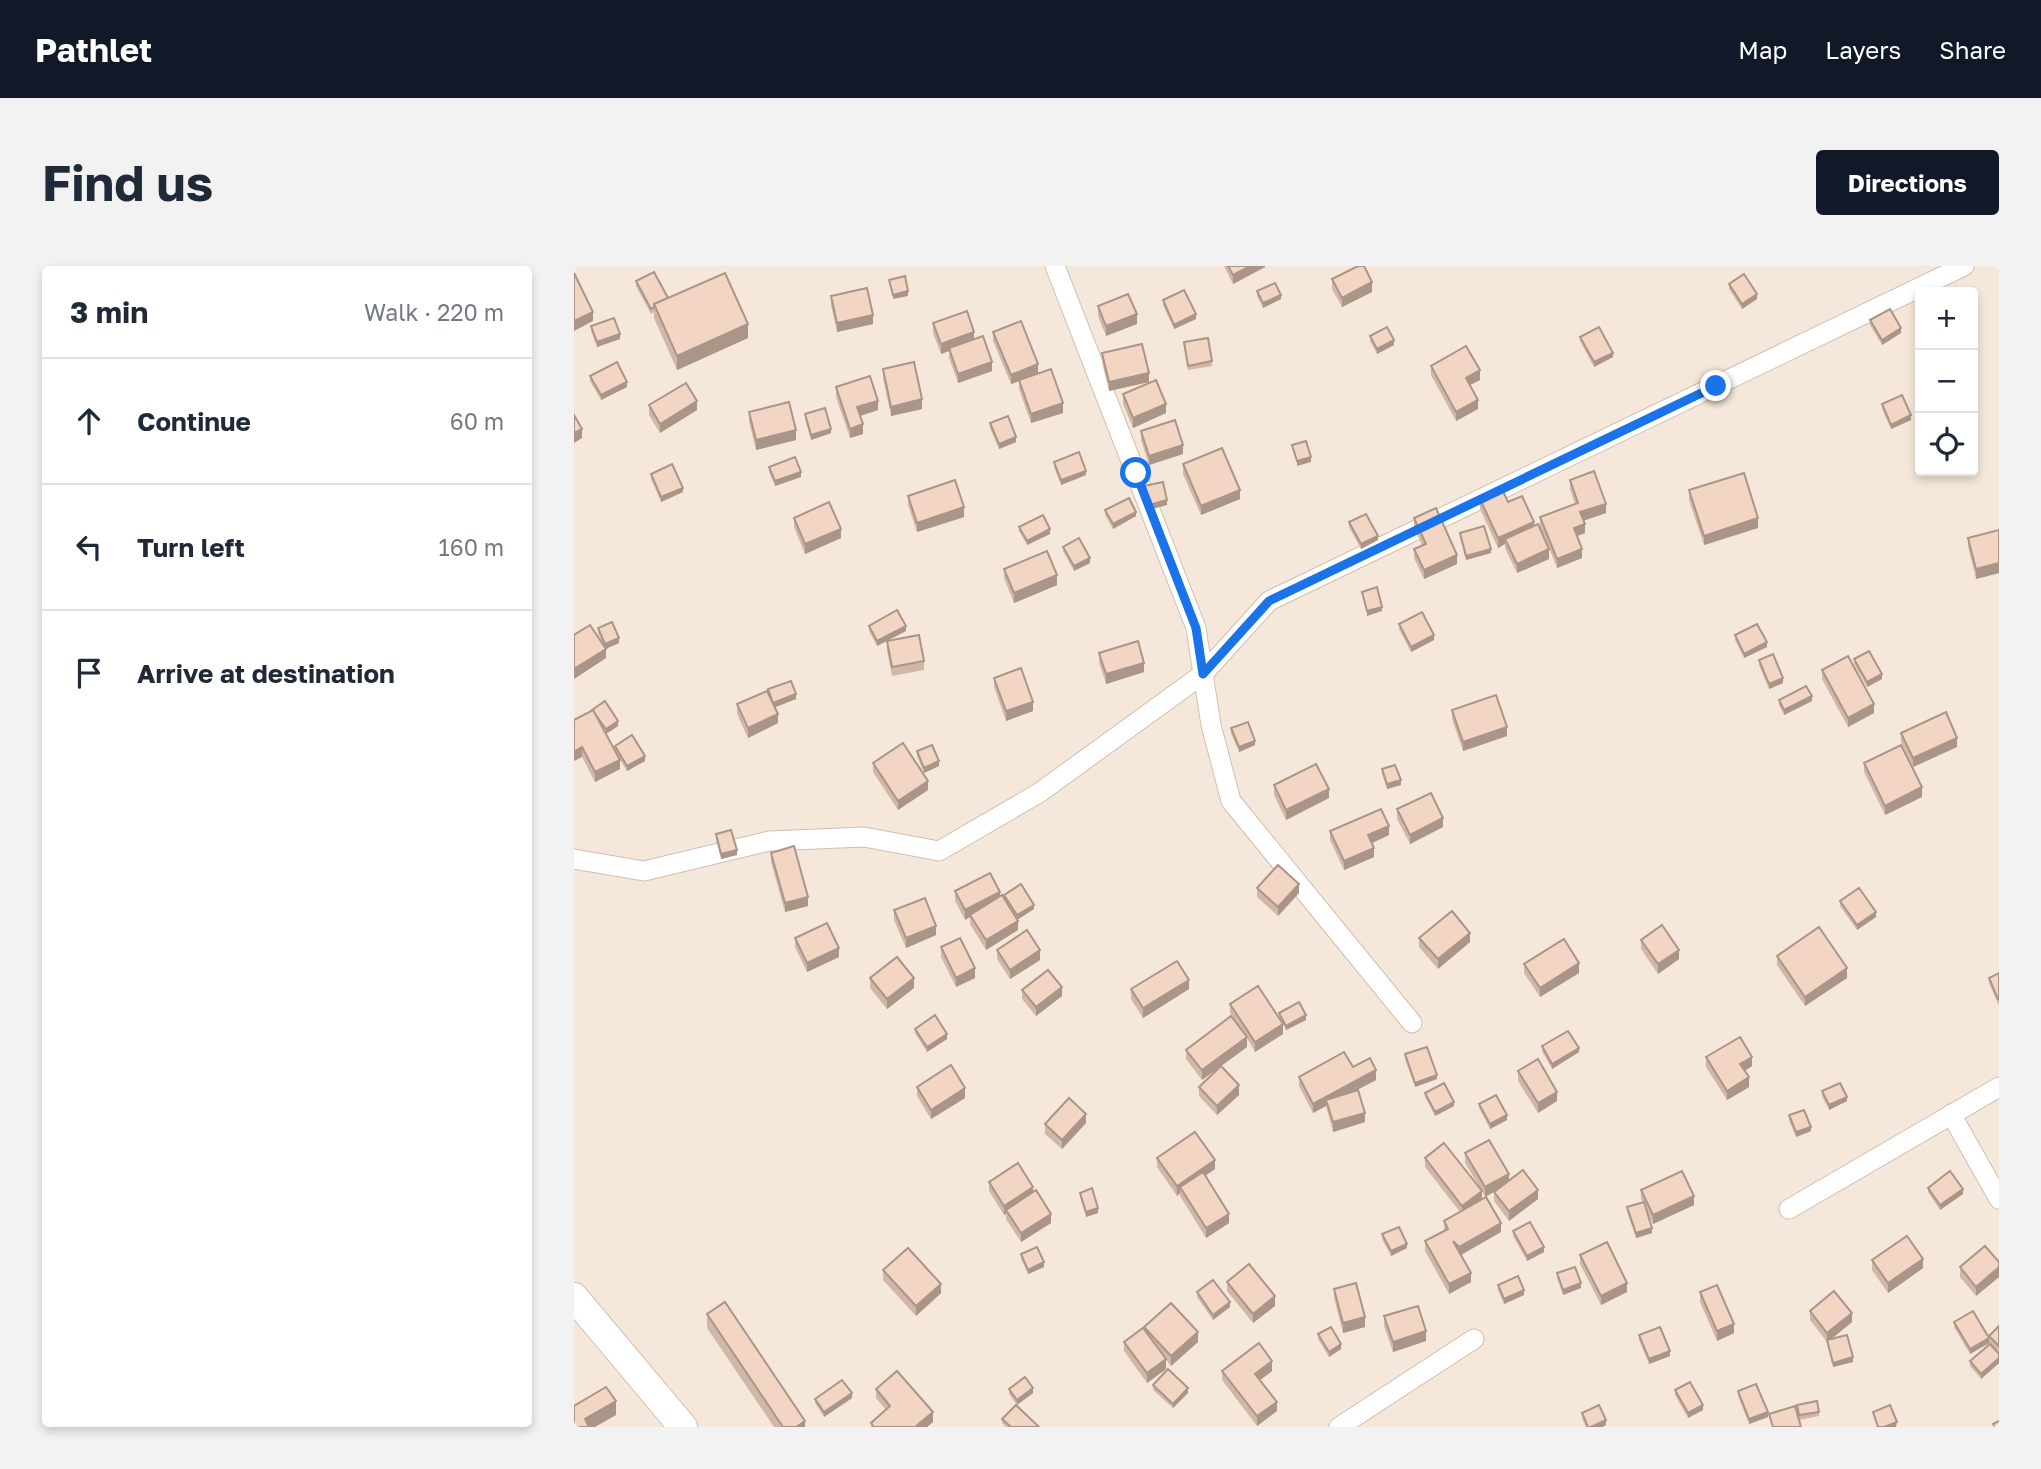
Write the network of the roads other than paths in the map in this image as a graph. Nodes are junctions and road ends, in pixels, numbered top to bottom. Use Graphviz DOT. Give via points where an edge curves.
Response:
graph roads {
  1 [pos="1055,266"];
  2 [pos="1964,266"];
  3 [pos="1203,674"];
  4 [pos="574,859"];
  5 [pos="1412,1023"];
  6 [pos="1999,1087"];
  7 [pos="1951,1114"];
  8 [pos="1999,1199"];
  9 [pos="1789,1209"];
  10 [pos="574,1297"];
  11 [pos="1474,1339"];
  12 [pos="682,1427"];
  13 [pos="1339,1427"];
  1 -- 3 [label="street" via="1196,628"];
  2 -- 3 [label="street" via="1269,601"];
  3 -- 4 [label="street" via="1040,793 939,851 864,837 769,841 644,871"];
  3 -- 5 [label="street" via="1231,801"];
  6 -- 7 [label="street"];
  7 -- 8 [label="street"];
  7 -- 9 [label="street"];
  10 -- 12 [label="main road"];
  11 -- 13 [label="street"];
}
